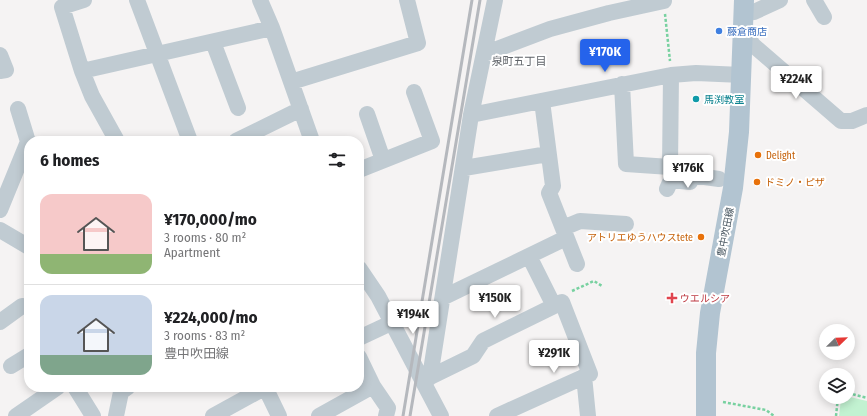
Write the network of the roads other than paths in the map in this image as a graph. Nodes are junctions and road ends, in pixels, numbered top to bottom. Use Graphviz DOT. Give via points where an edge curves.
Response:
graph roads {
  1 [pos="84,0"];
  2 [pos="137,0"];
  3 [pos="406,0"];
  4 [pos="495,0"];
  5 [pos="780,0"];
  6 [pos="814,0"];
  7 [pos="263,1"];
  8 [pos="664,2"];
  9 [pos="744,14"];
  10 [pos="824,17"];
  11 [pos="272,28"];
  12 [pos="213,42"];
  13 [pos="484,54"];
  14 [pos="0,55"];
  15 [pos="157,55"];
  16 [pos="0,71"];
  17 [pos="82,71"];
  18 [pos="672,75"];
  19 [pos="742,76"];
  20 [pos="291,82"];
  21 [pos="622,84"];
  22 [pos="414,92"];
  23 [pos="542,100"];
  24 [pos="238,108"];
  25 [pos="18,109"];
  26 [pos="301,109"];
  27 [pos="367,114"];
  28 [pos="471,115"];
  29 [pos="867,115"];
  30 [pos="26,136"];
  31 [pos="114,136"];
  32 [pos="188,136"];
  33 [pos="246,136"];
  34 [pos="310,136"];
  35 [pos="24,154"];
  36 [pos="548,154"];
  37 [pos="383,160"];
  38 [pos="670,167"];
  39 [pos="364,168"];
  40 [pos="464,168"];
  41 [pos="726,184"];
  42 [pos="666,189"];
  43 [pos="0,210"];
  44 [pos="626,224"];
  45 [pos="0,230"];
  46 [pos="565,233"];
  47 [pos="24,244"];
  48 [pos="529,256"];
  49 [pos="577,264"];
  50 [pos="364,275"];
  51 [pos="444,297"];
  52 [pos="558,304"];
  53 [pos="22,306"];
  54 [pos="0,322"];
  55 [pos="391,322"];
  56 [pos="364,336"];
  57 [pos="24,358"];
  58 [pos="12,366"];
  59 [pos="364,367"];
  60 [pos="584,376"];
  61 [pos="427,380"];
  62 [pos="373,386"];
  63 [pos="364,391"];
  64 [pos="51,392"];
  65 [pos="78,392"];
  66 [pos="121,392"];
  67 [pos="256,392"];
  68 [pos="267,392"];
  69 [pos="362,392"];
  70 [pos="711,408"];
  71 [pos="585,415"];
  72 [pos="16,416"];
  73 [pos="93,416"];
  74 [pos="116,416"];
  75 [pos="213,416"];
  76 [pos="279,416"];
  77 [pos="319,416"];
  78 [pos="386,416"];
  79 [pos="441,416"];
  80 [pos="497,416"];
  1 -- 17 [label="street" via="62,7"];
  2 -- 15 [label="street"];
  3 -- 20 [label="street" via="418,43"];
  4 -- 13 [label="street"];
  5 -- 9 [label="street"];
  6 -- 10 [label="street"];
  7 -- 11 [label="street"];
  8 -- 13 [label="street" via="609,12 550,29"];
  9 -- 19 [label="main road, 豊中吹田線"];
  9 -- 29 [label="street" via="753,45 841,121 852,121"];
  11 -- 12 [label="street"];
  11 -- 20 [label="street"];
  12 -- 15 [label="street"];
  12 -- 24 [label="street"];
  13 -- 28 [label="street"];
  14 -- 16 [label="street" via="6,70"];
  15 -- 17 [label="street"];
  15 -- 32 [label="street"];
  17 -- 31 [label="street" via="92,96"];
  18 -- 19 [label="street" via="696,73"];
  18 -- 21 [label="street"];
  18 -- 38 [label="street"];
  19 -- 41 [label="main road, 豊中吹田線"];
  20 -- 26 [label="street"];
  21 -- 23 [label="street"];
  21 -- 38 [label="street" via="626,164"];
  22 -- 37 [label="street" via="432,141"];
  23 -- 28 [label="street"];
  23 -- 36 [label="street"];
  25 -- 30 [label="street"];
  26 -- 33 [label="street"];
  26 -- 34 [label="street"];
  27 -- 37 [label="street"];
  28 -- 40 [label="street"];
  35 -- 43 [label="street"];
  36 -- 40 [label="street"];
  36 -- 46 [label="street" via="553,186 549,193"];
  37 -- 39 [label="street"];
  38 -- 41 [label="street" via="676,173"];
  40 -- 51 [label="street"];
  41 -- 42 [label="street" via="671,180"];
  41 -- 70 [label="main road, 豊中吹田線" via="706,353"];
  44 -- 46 [label="street" via="580,221"];
  45 -- 47 [label="street"];
  46 -- 48 [label="street"];
  46 -- 49 [label="street"];
  48 -- 51 [label="street"];
  48 -- 52 [label="street"];
  50 -- 55 [label="street"];
  51 -- 61 [label="street"];
  52 -- 60 [label="street" via="590,374"];
  52 -- 61 [label="street" via="483,341 472,356"];
  53 -- 54 [label="street"];
  55 -- 56 [label="street"];
  55 -- 61 [label="street"];
  57 -- 58 [label="street"];
  59 -- 62 [label="street"];
  60 -- 71 [label="street"];
  60 -- 80 [label="street"];
  61 -- 79 [label="street"];
  62 -- 63 [label="street"];
  62 -- 78 [label="street" via="388,408"];
  64 -- 72 [label="street"];
  65 -- 73 [label="street"];
  66 -- 74 [label="street"];
  67 -- 75 [label="street"];
  68 -- 76 [label="street"];
  69 -- 77 [label="street"];
}
